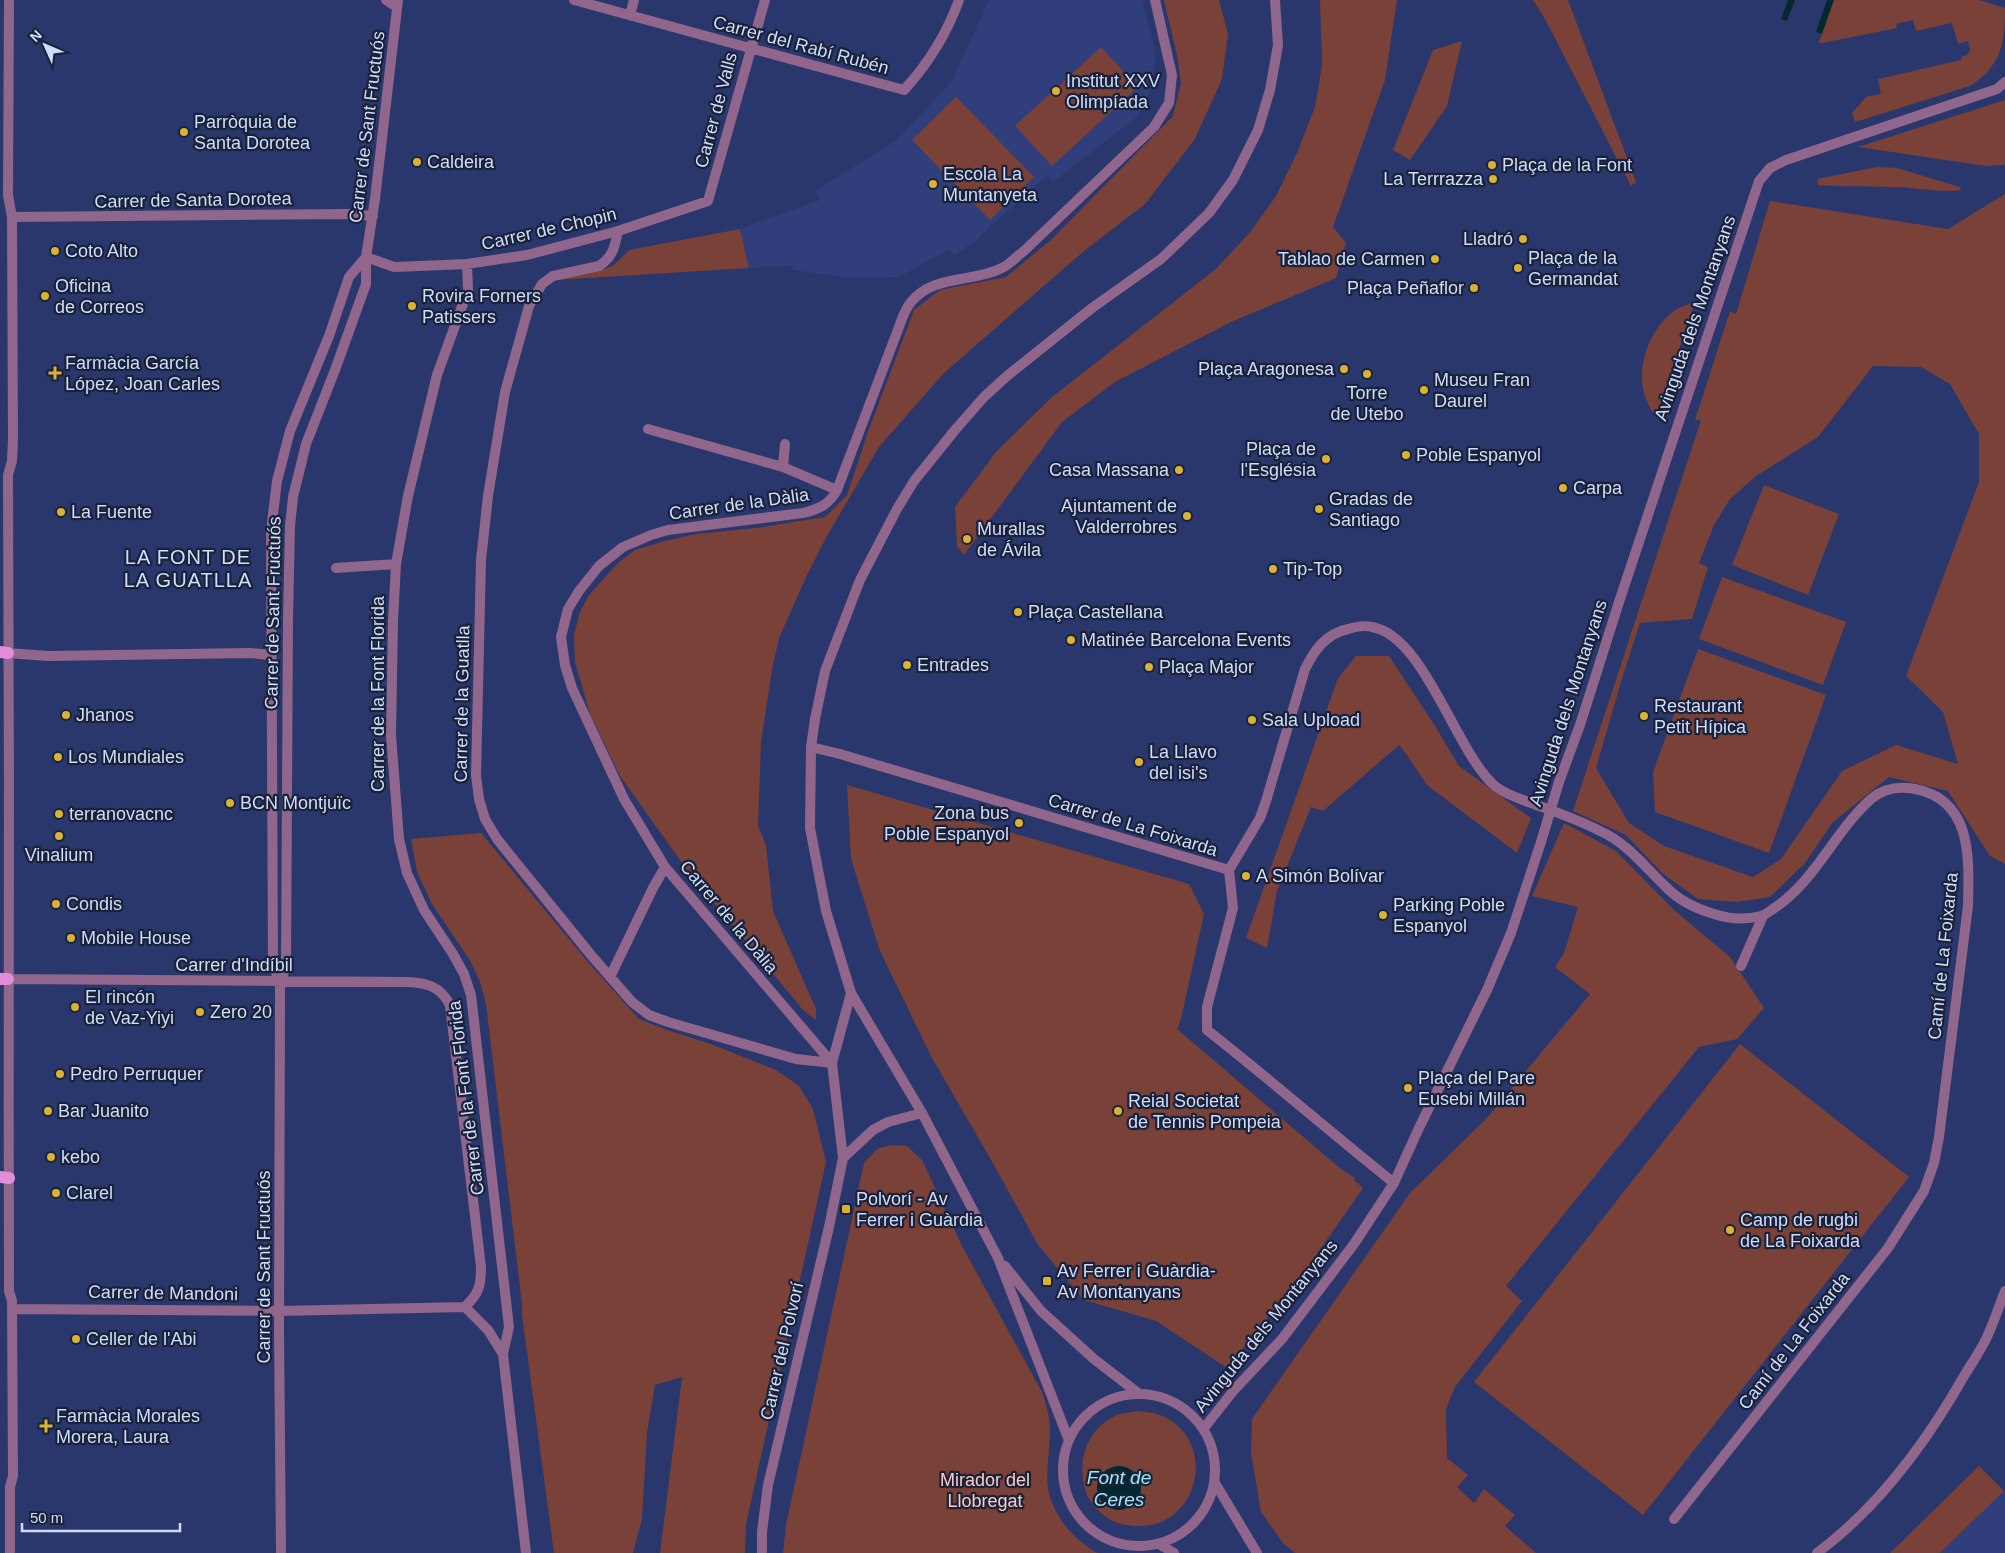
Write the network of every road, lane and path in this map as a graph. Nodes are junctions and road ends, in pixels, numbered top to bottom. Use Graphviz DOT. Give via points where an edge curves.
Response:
graph roads {
  1 [pos="9,0"];
  2 [pos="386,0"];
  3 [pos="574,0"];
  4 [pos="634,0"];
  5 [pos="765,0"];
  6 [pos="959,0"];
  7 [pos="1155,0"];
  8 [pos="1275,0"];
  9 [pos="398,3"];
  10 [pos="630,15"];
  11 [pos="750,47"];
  12 [pos="2005,82"];
  13 [pos="708,201"];
  14 [pos="373,216"];
  15 [pos="12,217"];
  16 [pos="618,231"];
  17 [pos="366,257"];
  18 [pos="467,264"];
  19 [pos="648,429"];
  20 [pos="785,444"];
  21 [pos="783,467"];
  22 [pos="837,490"];
  23 [pos="396,564"];
  24 [pos="336,568"];
  25 [pos="4,653"];
  26 [pos="272,655"];
  27 [pos="812,747"];
  28 [pos="665,867"];
  29 [pos="1229,870"];
  30 [pos="1763,916"];
  31 [pos="1741,966"];
  32 [pos="610,977"];
  33 [pos="4,979"];
  34 [pos="280,982"];
  35 [pos="851,993"];
  36 [pos="450,1005"];
  37 [pos="832,1063"];
  38 [pos="922,1113"];
  39 [pos="843,1158"];
  40 [pos="4,1178"];
  41 [pos="1394,1183"];
  42 [pos="998,1258"];
  43 [pos="2005,1291"];
  44 [pos="465,1307"];
  45 [pos="12,1309"];
  46 [pos="279,1311"];
  47 [pos="503,1354"];
  48 [pos="1138,1393"];
  49 [pos="1204,1428"];
  50 [pos="1068,1438"];
  51 [pos="1214,1483"];
  52 [pos="1674,1519"];
  53 [pos="1159,1544"];
  54 [pos="10,1553"];
  55 [pos="281,1553"];
  56 [pos="526,1553"];
  57 [pos="762,1553"];
  58 [pos="1174,1553"];
  59 [pos="1256,1553"];
  60 [pos="1817,1553"];
  1 -- 15 [label="street" via="8,195"];
  2 -- 9 [label="street"];
  3 -- 10 [label="street, Carrer del Rabí Rubén"];
  4 -- 10 [label="street"];
  5 -- 11 [label="street, Carrer de Valls"];
  6 -- 11 [label="street, Carrer del Rabí Rubén" via="922,70 904,90"];
  7 -- 22 [label="street, Carrer de la Dàlia" via="1172,75 1169,103 1154,127 1003,268 926,289 910,303"];
  8 -- 27 [label="street" via="1278,45 1270,90 1258,130 1233,180 1209,213 1160,259 1092,308 1001,381 955,430 914,481 875,550 847,611 825,670"];
  9 -- 14 [label="street, Carrer de Sant Fructuós"];
  10 -- 11 [label="street, Carrer del Rabí Rubén"];
  11 -- 13 [label="street, Carrer de Valls"];
  12 -- 41 [label="street, Avinguda dels Montanyans, bridge" via="1997,89 1786,160 1770,168 1759,181 1511,933"];
  13 -- 16 [label="street, Carrer de Chopin"];
  14 -- 15 [label="street, Carrer de Santa Dorotea"];
  14 -- 17 [label="street, Carrer de Sant Fructuós"];
  15 -- 25 [label="street" via="14,439 8,475"];
  16 -- 18 [label="street, Carrer de Chopin" via="527,255"];
  16 -- 32 [label="street, Carrer de la Guatlla" via="614,251 605,262 552,276 537,291 528,306 505,392 481,560 476,775 485,819 496,839"];
  17 -- 18 [label="street, Carrer de Chopin" via="394,267"];
  17 -- 26 [label="street, Carrer de Sant Fructuós" via="349,277 283,457 271,531"];
  17 -- 34 [label="street, Carrer de Sant Fructuós" via="366,284 306,444 293,497 288,619 286,967"];
  18 -- 23 [label="street, Carrer de la Font Florida" via="468,290 434,384"];
  19 -- 21 [label="street"];
  20 -- 21 [label="street"];
  21 -- 22 [label="street"];
  22 -- 28 [label="street, Carrer de la Dàlia" via="818,510 668,530 636,541 599,566 568,609 561,637 572,688 624,799"];
  23 -- 24 [label="street"];
  23 -- 47 [label="street, Carrer de la Font Florida" via="391,735 399,839 416,894 464,974 471,995 509,1327"];
  25 -- 26 [label="street" via="48,656"];
  25 -- 33 [label="street"];
  26 -- 34 [label="street, Carrer de Sant Fructuós" via="273,966"];
  27 -- 29 [label="street, Carrer de La Foixarda"];
  27 -- 35 [label="street" via="810,828 826,911"];
  28 -- 32 [label="street"];
  28 -- 37 [label="street, Carrer de la Dàlia"];
  29 -- 30 [label="street, Camí de La Foixarda" via="1260,818 1312,654 1336,632 1372,626 1389,634 1416,662 1483,773 1495,786 1613,837 1640,859 1667,889 1704,911 1725,918"];
  29 -- 41 [label="street, Carrer de La Foixarda" via="1232,908 1207,1008 1207,1030"];
  30 -- 31 [label="street"];
  30 -- 52 [label="street, Camí de La Foixarda" via="1789,899 1856,814 1888,788 1903,787 1939,796 1950,805 1959,821 1967,845 1968,906 1939,1137 1924,1191 1888,1248"];
  32 -- 37 [label="street, Carrer de la Guatlla" via="632,1002 649,1015 796,1059"];
  33 -- 34 [label="street, Carrer d'Indíbil"];
  33 -- 40 [label="street"];
  34 -- 36 [label="street, Carrer d'Indíbil" via="423,983 440,990"];
  34 -- 46 [label="street, Carrer de Sant Fructuós"];
  35 -- 37 [label="street, Carrer del Polvorí"];
  35 -- 38 [label="street"];
  36 -- 44 [label="street, Carrer de la Font Florida" via="481,1267 481,1283 475,1297"];
  37 -- 39 [label="street, Carrer del Polvorí"];
  38 -- 39 [label="street" via="879,1126"];
  38 -- 42 [label="street"];
  39 -- 57 [label="street, Carrer del Polvorí" via="768,1485"];
  40 -- 45 [label="street"];
  41 -- 49 [label="street, Avinguda dels Montanyans" via="1354,1244 1282,1339"];
  42 -- 48 [label="street" via="1040,1311"];
  42 -- 50 [label="street"];
  43 -- 60 [label="street" via="1987,1337 1932,1429 1901,1471 1859,1517"];
  44 -- 46 [label="street, Carrer de Mandoni"];
  44 -- 47 [label="street, Carrer de la Font Florida" via="488,1330"];
  45 -- 46 [label="street, Carrer de Mandoni"];
  45 -- 54 [label="street"];
  46 -- 55 [label="street, Carrer de Sant Fructuós"];
  47 -- 56 [label="street, Carrer de la Font Florida"];
  48 -- 49 [label="street" via="1163,1397 1186,1409"];
  48 -- 50 [label="street" via="1116,1396 1097,1406 1080,1420"];
  49 -- 51 [label="street" via="1216,1464"];
  50 -- 53 [label="street" via="1062,1462 1064,1487 1073,1510 1089,1529 1110,1542 1134,1547"];
  51 -- 53 [label="street" via="1208,1504 1195,1522 1179,1536"];
  51 -- 59 [label="street"];
  53 -- 58 [label="street"];
}
